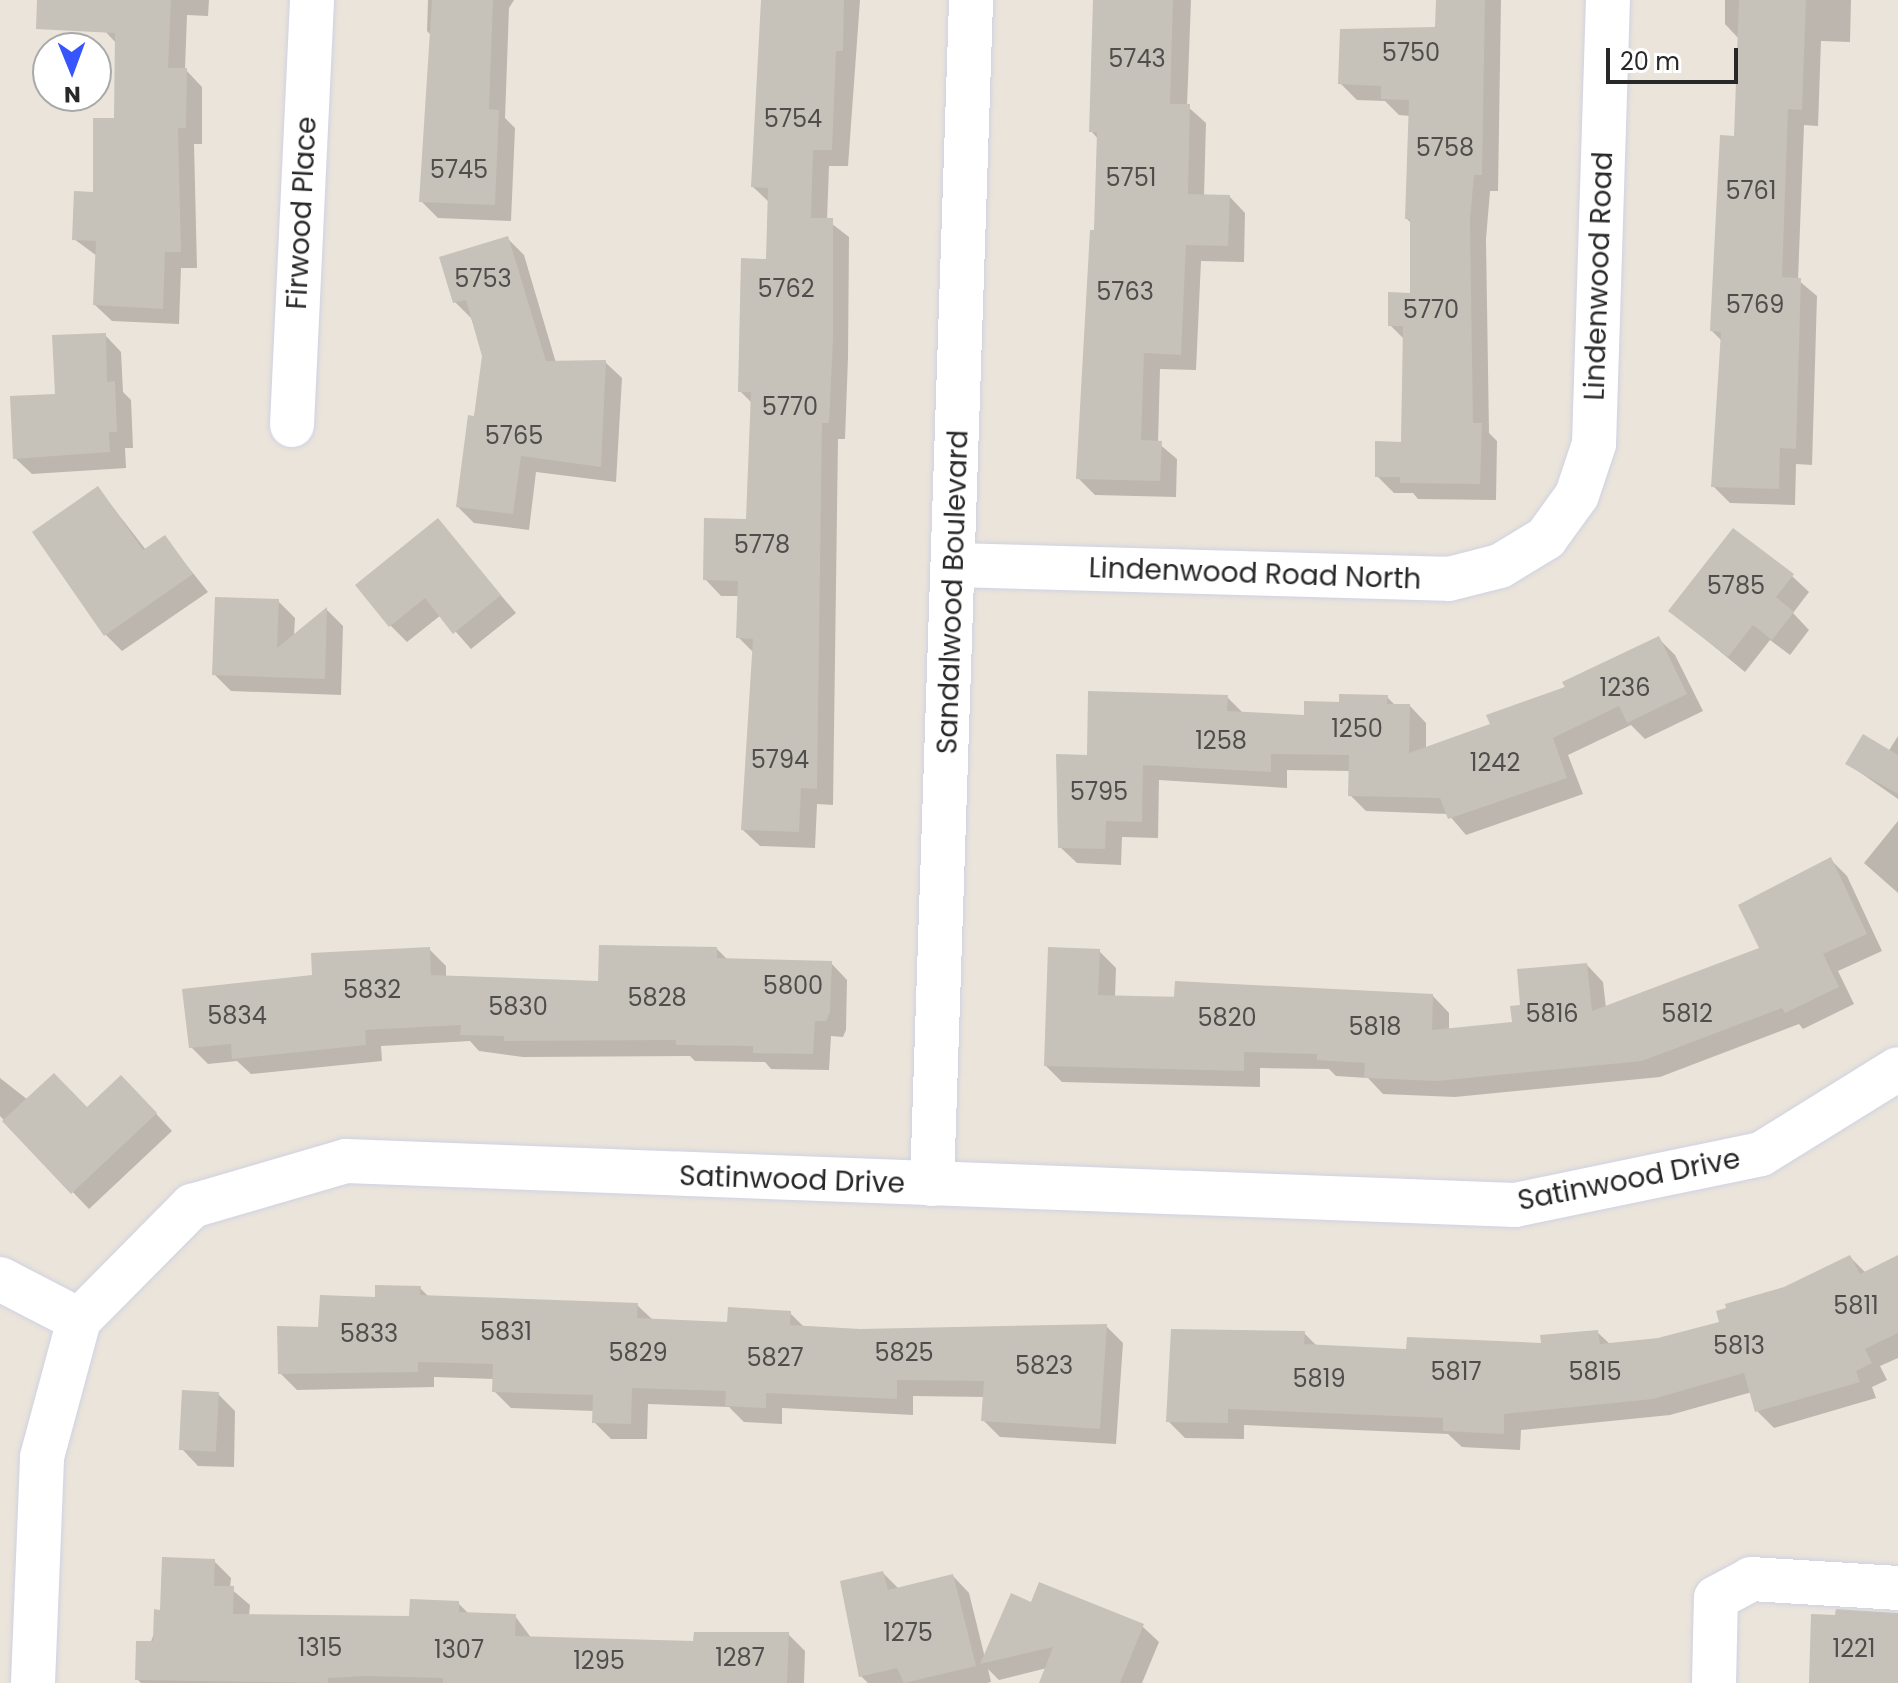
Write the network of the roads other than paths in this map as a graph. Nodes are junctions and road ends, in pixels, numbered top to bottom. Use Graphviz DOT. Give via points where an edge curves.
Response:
graph roads {
  1 [pos="312,0"];
  2 [pos="971,0"];
  3 [pos="1608,0"];
  4 [pos="292,425"];
  5 [pos="1546,538"];
  6 [pos="955,565"];
  7 [pos="1898,1069"];
  8 [pos="932,1184"];
  9 [pos="0,1279"];
  10 [pos="79,1320"];
  11 [pos="1898,1588"];
  12 [pos="33,1683"];
  13 [pos="1714,1683"];
  1 -- 4 [label="street, Firwood Place"];
  2 -- 6 [label="street, Sandalwood Boulevard"];
  3 -- 5 [label="street, Lindenwood Road" via="1594,444 1577,495"];
  5 -- 6 [label="street, Lindenwood Road North" via="1500,566 1449,579"];
  6 -- 8 [label="street, Sandalwood Boulevard"];
  7 -- 8 [label="street, Satinwood Drive" via="1761,1154 1515,1205"];
  8 -- 10 [label="street, Satinwood Drive" via="346,1161 192,1206"];
  9 -- 10 [label="street"];
  10 -- 12 [label="street, Satinwood Drive" via="42,1457"];
  11 -- 13 [label="street" via="1751,1579 1727,1591 1716,1598"];
}
